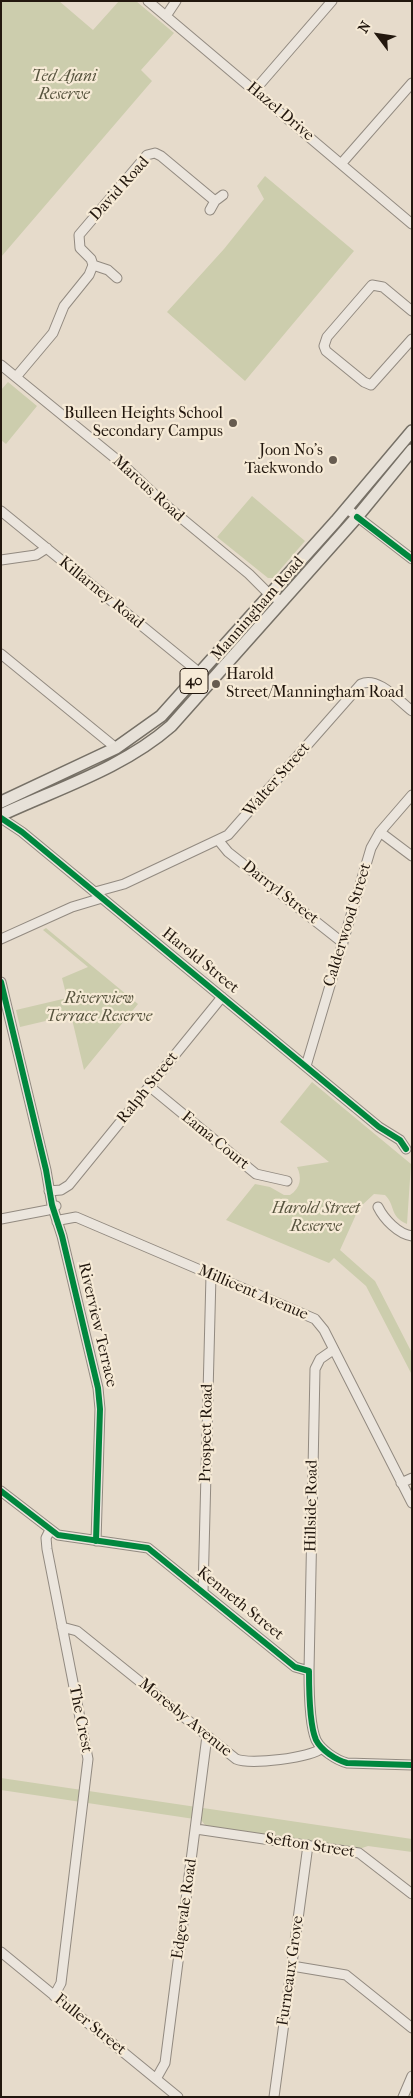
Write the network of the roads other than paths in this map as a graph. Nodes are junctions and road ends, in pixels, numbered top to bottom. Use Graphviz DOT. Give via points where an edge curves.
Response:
graph roads {
  1 [pos="148,1"];
  2 [pos="171,1"];
  3 [pos="176,1"];
  4 [pos="332,1"];
  5 [pos="163,14"];
  6 [pos="412,84"];
  7 [pos="254,91"];
  8 [pos="341,164"];
  9 [pos="223,195"];
  10 [pos="215,201"];
  11 [pos="210,210"];
  12 [pos="412,224"];
  13 [pos="93,265"];
  14 [pos="117,278"];
  15 [pos="412,311"];
  16 [pos="412,339"];
  17 [pos="1,365"];
  18 [pos="16,377"];
  19 [pos="412,431"];
  20 [pos="412,450"];
  21 [pos="346,508"];
  22 [pos="1,511"];
  23 [pos="357,517"];
  24 [pos="37,540"];
  25 [pos="47,548"];
  26 [pos="24,556"];
  27 [pos="412,559"];
  28 [pos="1,560"];
  29 [pos="274,590"];
  30 [pos="282,601"];
  31 [pos="1,654"];
  32 [pos="201,674"];
  33 [pos="412,711"];
  34 [pos="116,748"];
  35 [pos="412,795"];
  36 [pos="2,800"];
  37 [pos="16,808"];
  38 [pos="1,817"];
  39 [pos="22,832"];
  40 [pos="380,832"];
  41 [pos="219,841"];
  42 [pos="412,856"];
  43 [pos="124,884"];
  44 [pos="99,895"];
  45 [pos="72,907"];
  46 [pos="1,940"];
  47 [pos="342,943"];
  48 [pos="1,982"];
  49 [pos="222,997"];
  50 [pos="306,1066"];
  51 [pos="149,1086"];
  52 [pos="410,1151"];
  53 [pos="287,1181"];
  54 [pos="52,1190"];
  55 [pos="54,1206"];
  56 [pos="378,1207"];
  57 [pos="1,1219"];
  58 [pos="59,1222"];
  59 [pos="412,1236"];
  60 [pos="211,1275"];
  61 [pos="333,1350"];
  62 [pos="412,1478"];
  63 [pos="406,1484"];
  64 [pos="1,1491"];
  65 [pos="412,1503"];
  66 [pos="50,1530"];
  67 [pos="96,1540"];
  68 [pos="203,1592"];
  69 [pos="62,1627"];
  70 [pos="309,1671"];
  71 [pos="207,1736"];
  72 [pos="322,1748"];
  73 [pos="411,1764"];
  74 [pos="196,1829"];
  75 [pos="308,1845"];
  76 [pos="412,1894"];
  77 [pos="1,1952"];
  78 [pos="292,1966"];
  79 [pos="52,1994"];
  80 [pos="412,2028"];
  81 [pos="412,2076"];
  82 [pos="156,2079"];
  83 [pos="178,2097"];
  84 [pos="274,2097"];
  85 [pos="403,2097"];
  1 -- 5 [label="street, Hazel Drive"];
  2 -- 5 [label="street"];
  3 -- 5 [label="street"];
  4 -- 7 [label="street"];
  5 -- 7 [label="street, Hazel Drive"];
  6 -- 8 [label="street"];
  7 -- 8 [label="street, Hazel Drive"];
  8 -- 12 [label="street, Hazel Drive"];
  9 -- 10 [label="street"];
  10 -- 11 [label="street"];
  10 -- 13 [label="street, David Road" via="164,157 150,154 79,235 80,248"];
  13 -- 14 [label="street, David Road" via="108,270"];
  13 -- 18 [label="street" via="89,275 64,306 50,337"];
  15 -- 16 [label="street" via="383,286 372,285 327,336 324,346 326,351 371,385"];
  17 -- 18 [label="street, Marcus Road"];
  18 -- 29 [label="street, Marcus Road" via="121,463 168,508 249,574"];
  19 -- 21 [label="main road, Manningham Road / 40"];
  20 -- 23 [label="main road, Manningham Road / 40"];
  21 -- 23 [label="street"];
  21 -- 29 [label="main road, Manningham Road / 40"];
  22 -- 24 [label="street, Killarney Road"];
  23 -- 27 [label="street"];
  23 -- 30 [label="main road, Manningham Road / 40"];
  24 -- 25 [label="street, Killarney Road"];
  24 -- 26 [label="street"];
  25 -- 26 [label="street" via="36,555"];
  25 -- 32 [label="street, Killarney Road"];
  26 -- 28 [label="street"];
  29 -- 30 [label="street, Marcus Road"];
  29 -- 32 [label="main road, Manningham Road / 40"];
  30 -- 37 [label="main road, Manningham Road / 40" via="188,708 159,736 122,760"];
  31 -- 34 [label="street"];
  32 -- 34 [label="main road, Manningham Road / 40" via="161,716"];
  33 -- 41 [label="street, Walter Street" via="376,683 368,681 361,684 232,832"];
  34 -- 36 [label="main road, Manningham Road / 40"];
  35 -- 40 [label="street, Calderwood Street"];
  37 -- 38 [label="main road, Manningham Road / 40"];
  37 -- 39 [label="street" via="16,823"];
  38 -- 39 [label="street, Harold Street"];
  39 -- 44 [label="street, Harold Street"];
  40 -- 42 [label="street"];
  40 -- 47 [label="street, Calderwood Street" via="371,848"];
  41 -- 43 [label="street, Walter Street"];
  41 -- 47 [label="street, Darryl Street" via="228,852"];
  43 -- 44 [label="street, Walter Street"];
  43 -- 44 [label="street, Walter Street"];
  44 -- 45 [label="street, Walter Street"];
  44 -- 45 [label="street, Walter Street" via="84,896"];
  44 -- 49 [label="street, Harold Street"];
  45 -- 46 [label="street, Walter Street"];
  47 -- 50 [label="street, Calderwood Street"];
  48 -- 54 [label="street, Riverview Terrace"];
  49 -- 50 [label="street, Harold Street"];
  49 -- 51 [label="street, Ralph Street"];
  50 -- 52 [label="street, Harold Street"];
  51 -- 53 [label="street, Eama Court" via="256,1174"];
  51 -- 54 [label="street, Ralph Street" via="73,1179"];
  54 -- 55 [label="street, Riverview Terrace"];
  55 -- 57 [label="street"];
  55 -- 58 [label="street, Riverview Terrace"];
  56 -- 59 [label="street" via="401,1232"];
  58 -- 60 [label="street, Millicent Avenue" via="82,1222"];
  58 -- 67 [label="street, Riverview Terrace" via="100,1396"];
  60 -- 61 [label="street, Millicent Avenue" via="313,1317 321,1325"];
  60 -- 68 [label="street, Prospect Road"];
  61 -- 63 [label="street, Millicent Avenue"];
  61 -- 70 [label="street, Hillside Road" via="320,1359 315,1369"];
  62 -- 63 [label="street"];
  63 -- 65 [label="street, Millicent Avenue"];
  64 -- 66 [label="street, Kenneth Street"];
  66 -- 67 [label="street, Kenneth Street" via="62,1536"];
  66 -- 69 [label="street, The Crest" via="46,1538 47,1549"];
  67 -- 68 [label="street, Kenneth Street" via="148,1548"];
  68 -- 70 [label="street, Kenneth Street" via="295,1667"];
  69 -- 71 [label="street, Moresby Avenue" via="78,1631"];
  69 -- 79 [label="street, The Crest" via="88,1759 61,1982"];
  70 -- 72 [label="street" via="314,1731"];
  71 -- 72 [label="street, Moresby Avenue" via="232,1758 246,1762 310,1755"];
  71 -- 74 [label="street, Edgevale Road"];
  72 -- 73 [label="street" via="346,1763"];
  74 -- 75 [label="street, Sefton Street"];
  74 -- 82 [label="street, Edgevale Road" via="165,2063"];
  75 -- 76 [label="street, Sefton Street" via="362,1854"];
  75 -- 78 [label="street, Furneaux Grove"];
  77 -- 79 [label="street, Fuller Street"];
  78 -- 80 [label="street" via="346,1975"];
  78 -- 84 [label="street, Furneaux Grove"];
  79 -- 82 [label="street, Fuller Street"];
  81 -- 85 [label="street"];
  82 -- 83 [label="street, Fuller Street"];
}
